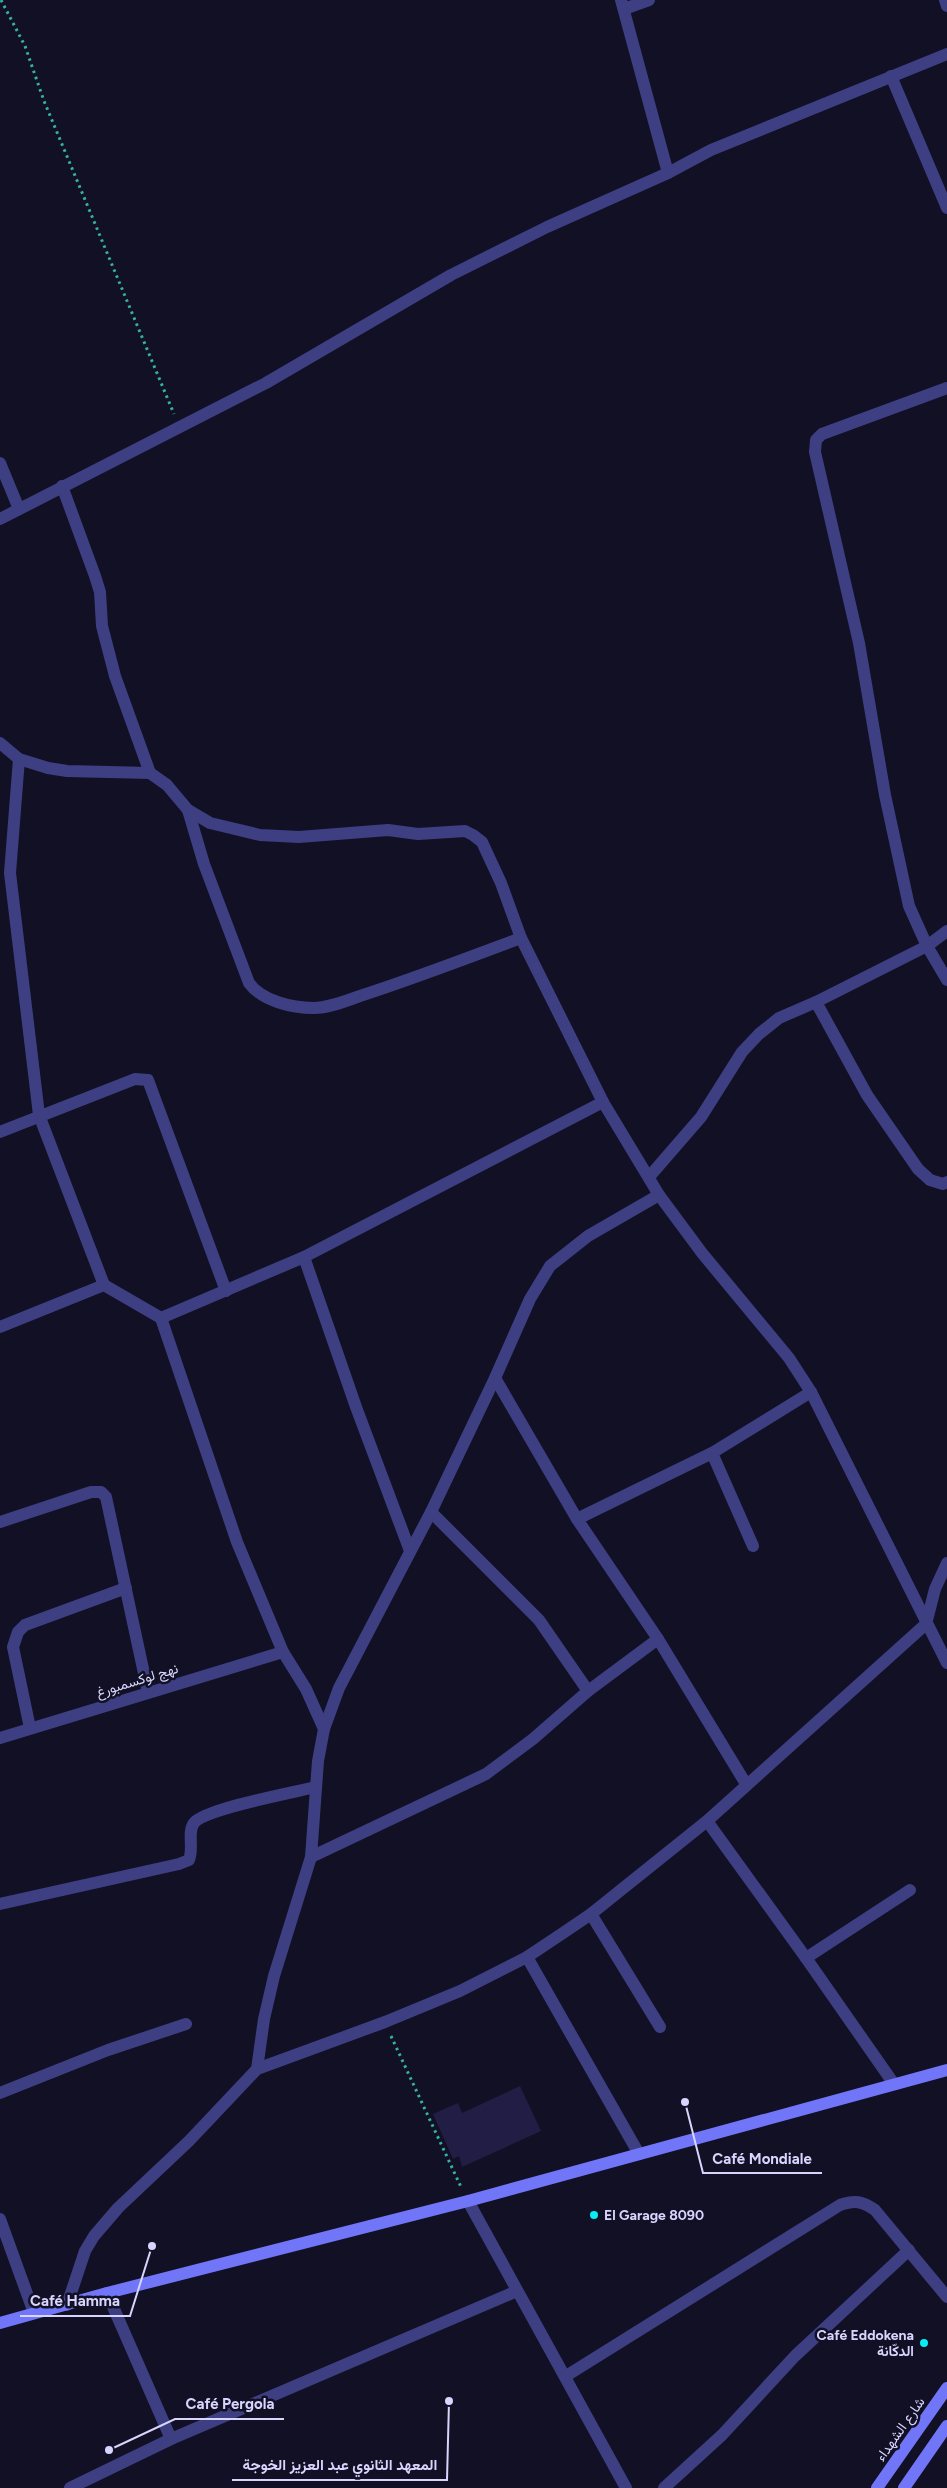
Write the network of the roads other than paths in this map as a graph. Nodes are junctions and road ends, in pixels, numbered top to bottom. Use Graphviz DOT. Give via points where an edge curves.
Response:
graph roads {
  1 [pos="650,0"];
  2 [pos="944,0"];
  3 [pos="622,4"];
  4 [pos="947,6"];
  5 [pos="947,54"];
  6 [pos="891,76"];
  7 [pos="668,172"];
  8 [pos="947,208"];
  9 [pos="947,388"];
  10 [pos="0,463"];
  11 [pos="62,486"];
  12 [pos="19,509"];
  13 [pos="0,519"];
  14 [pos="0,743"];
  15 [pos="19,759"];
  16 [pos="150,773"];
  17 [pos="188,810"];
  18 [pos="5,873"];
  19 [pos="947,931"];
  20 [pos="521,938"];
  21 [pos="927,946"];
  22 [pos="947,980"];
  23 [pos="816,1002"];
  24 [pos="603,1102"];
  25 [pos="39,1115"];
  26 [pos="0,1132"];
  27 [pos="650,1177"];
  28 [pos="947,1182"];
  29 [pos="659,1195"];
  30 [pos="304,1257"];
  31 [pos="104,1285"];
  32 [pos="226,1291"];
  33 [pos="161,1318"];
  34 [pos="0,1327"];
  35 [pos="495,1378"];
  36 [pos="811,1392"];
  37 [pos="712,1454"];
  38 [pos="431,1512"];
  39 [pos="577,1519"];
  40 [pos="0,1522"];
  41 [pos="753,1546"];
  42 [pos="410,1551"];
  43 [pos="947,1563"];
  44 [pos="126,1588"];
  45 [pos="926,1624"];
  46 [pos="658,1639"];
  47 [pos="283,1652"];
  48 [pos="947,1663"];
  49 [pos="588,1691"];
  50 [pos="148,1692"];
  51 [pos="30,1728"];
  52 [pos="324,1729"];
  53 [pos="0,1738"];
  54 [pos="746,1784"];
  55 [pos="316,1787"];
  56 [pos="707,1821"];
  57 [pos="311,1857"];
  58 [pos="910,1890"];
  59 [pos="0,1904"];
  60 [pos="591,1914"];
  61 [pos="527,1957"];
  62 [pos="806,1958"];
  63 [pos="186,2024"];
  64 [pos="660,2027"];
  65 [pos="257,2069"];
  66 [pos="947,2070"];
  67 [pos="894,2084"];
  68 [pos="0,2092"];
  69 [pos="639,2154"];
  70 [pos="468,2201"];
  71 [pos="0,2219"];
  72 [pos="909,2250"];
  73 [pos="517,2291"];
  74 [pos="107,2293"];
  75 [pos="947,2297"];
  76 [pos="67,2305"];
  77 [pos="34,2314"];
  78 [pos="0,2323"];
  79 [pos="566,2376"];
  80 [pos="947,2388"];
  81 [pos="947,2426"];
  82 [pos="170,2439"];
  83 [pos="70,2488"];
  84 [pos="626,2488"];
  85 [pos="664,2488"];
  86 [pos="877,2488"];
  87 [pos="904,2488"];
  1 -- 3 [label="street"];
  2 -- 4 [label="street"];
  3 -- 7 [label="street"];
  5 -- 6 [label="street"];
  6 -- 7 [label="street" via="712,150"];
  6 -- 8 [label="street"];
  7 -- 11 [label="street" via="546,227 451,275 326,350"];
  9 -- 21 [label="street" via="822,434 815,446 859,643 885,795 909,906"];
  10 -- 12 [label="street"];
  11 -- 12 [label="street"];
  11 -- 16 [label="street" via="100,592 102,626 111,662"];
  12 -- 13 [label="street"];
  14 -- 15 [label="street"];
  15 -- 16 [label="street" via="67,771"];
  15 -- 18 [label="street"];
  16 -- 17 [label="street" via="167,785"];
  17 -- 20 [label="street" via="210,823 260,835 299,837 388,830 418,834 473,834 482,842 489,856"];
  17 -- 20 [label="street" via="204,864 249,983 264,998 315,1008 333,1005"];
  18 -- 25 [label="street"];
  19 -- 21 [label="street"];
  20 -- 24 [label="street"];
  21 -- 22 [label="street"];
  21 -- 23 [label="street"];
  23 -- 27 [label="street" via="779,1018 759,1034 742,1052 701,1117"];
  23 -- 28 [label="street" via="867,1095 918,1169 930,1180"];
  24 -- 27 [label="street"];
  24 -- 30 [label="street"];
  25 -- 26 [label="street"];
  25 -- 31 [label="street"];
  25 -- 32 [label="street" via="135,1079 148,1080"];
  27 -- 29 [label="street"];
  29 -- 35 [label="street" via="588,1236 550,1266 530,1299"];
  29 -- 36 [label="street" via="789,1358"];
  30 -- 32 [label="street"];
  30 -- 42 [label="street"];
  31 -- 33 [label="street"];
  31 -- 34 [label="street"];
  32 -- 33 [label="street"];
  33 -- 47 [label="street" via="237,1542"];
  35 -- 38 [label="street"];
  35 -- 39 [label="street"];
  36 -- 37 [label="street"];
  36 -- 45 [label="street"];
  37 -- 39 [label="street"];
  37 -- 41 [label="street"];
  38 -- 42 [label="street"];
  38 -- 49 [label="street" via="539,1620"];
  39 -- 46 [label="street"];
  40 -- 44 [label="street" via="91,1492 101,1492 106,1497"];
  42 -- 52 [label="street" via="339,1688"];
  43 -- 45 [label="street" via="934,1589"];
  44 -- 50 [label="street"];
  44 -- 51 [label="street" via="24,1625 18,1632 14,1648"];
  45 -- 48 [label="street"];
  45 -- 54 [label="street"];
  46 -- 49 [label="street"];
  46 -- 54 [label="street"];
  47 -- 50 [label="street, نهج لوكسمبورغ"];
  47 -- 52 [label="street" via="306,1689"];
  49 -- 57 [label="street" via="533,1739 486,1774"];
  50 -- 51 [label="street, نهج لوكسمبورغ"];
  51 -- 53 [label="street, نهج لوكسمبورغ"];
  52 -- 55 [label="street"];
  54 -- 56 [label="street"];
  55 -- 57 [label="street"];
  55 -- 59 [label="street" via="199,1818 190,1832 193,1851 189,1860 179,1864"];
  56 -- 60 [label="street"];
  56 -- 62 [label="street"];
  57 -- 65 [label="street" via="274,1976"];
  58 -- 62 [label="street"];
  60 -- 61 [label="street"];
  60 -- 64 [label="street"];
  61 -- 65 [label="street" via="460,1991"];
  61 -- 69 [label="street"];
  62 -- 67 [label="street"];
  63 -- 68 [label="street"];
  65 -- 76 [label="street" via="94,2236 85,2251"];
  66 -- 67 [label="street"];
  67 -- 69 [label="street"];
  69 -- 70 [label="street"];
  70 -- 73 [label="street"];
  70 -- 74 [label="street"];
  71 -- 77 [label="street"];
  72 -- 75 [label="street"];
  72 -- 79 [label="street" via="866,2203 857,2201 840,2205"];
  72 -- 85 [label="street" via="795,2356 722,2435"];
  73 -- 79 [label="street"];
  73 -- 82 [label="street"];
  74 -- 76 [label="street"];
  74 -- 82 [label="street"];
  76 -- 77 [label="street"];
  77 -- 78 [label="street"];
  79 -- 84 [label="street"];
  80 -- 86 [label="street, شارع الشهداء"];
  81 -- 87 [label="street"];
  82 -- 83 [label="street"];
}
